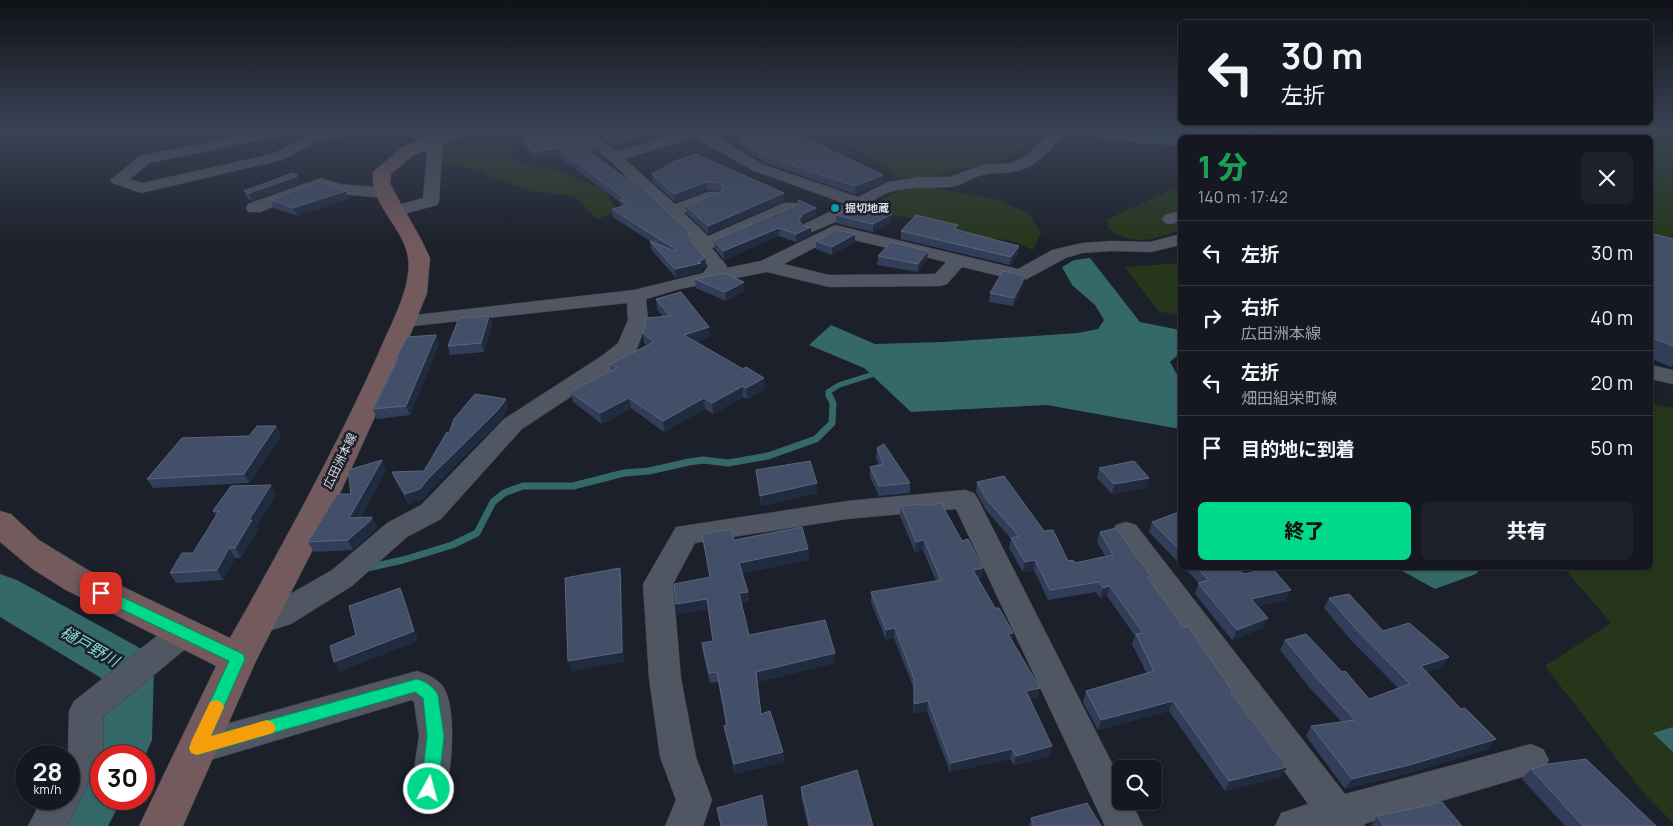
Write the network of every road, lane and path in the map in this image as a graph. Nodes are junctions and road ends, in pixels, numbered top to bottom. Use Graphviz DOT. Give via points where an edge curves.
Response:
graph roads {
  1 [pos="133,169"];
  2 [pos="227,169"];
  3 [pos="386,169"];
  4 [pos="434,169"];
  5 [pos="626,169"];
  6 [pos="761,169"];
  7 [pos="998,169"];
  8 [pos="385,193"];
  9 [pos="714,195"];
  10 [pos="861,204"];
  11 [pos="790,207"];
  12 [pos="254,208"];
  13 [pos="396,211"];
  14 [pos="672,211"];
  15 [pos="1178,240"];
  16 [pos="701,246"];
  17 [pos="958,260"];
  18 [pos="767,266"];
  19 [pos="708,279"];
  20 [pos="636,296"];
  21 [pos="404,322"];
  22 [pos="1653,373"];
  23 [pos="1673,377"];
  24 [pos="0,522"];
  25 [pos="1126,532"];
  26 [pos="256,623"];
  27 [pos="177,638"];
  28 [pos="238,659"];
  29 [pos="197,748"];
  30 [pos="1531,760"];
  31 [pos="80,762"];
  32 [pos="429,789"];
  33 [pos="56,810"];
  34 [pos="1341,820"];
  35 [pos="47,826"];
  36 [pos="161,826"];
  37 [pos="684,826"];
  38 [pos="1124,826"];
  39 [pos="1294,826"];
  1 -- 2 [label="street" via="118,180 142,188"];
  3 -- 8 [label="main road" via="382,172 381,183"];
  4 -- 13 [label="street" via="431,201"];
  5 -- 14 [label="street"];
  6 -- 10 [label="street"];
  7 -- 10 [label="street" via="982,170 951,182 919,182 888,187"];
  8 -- 12 [label="street" via="339,189 321,182"];
  8 -- 13 [label="main road, 広田洲本線"];
  9 -- 14 [label="street"];
  10 -- 19 [label="street" via="730,271"];
  11 -- 16 [label="street"];
  13 -- 21 [label="main road, 広田洲本線" via="419,258 416,293"];
  14 -- 16 [label="street" via="700,237"];
  15 -- 17 [label="street" via="1152,247 1082,248 1059,254 1020,275"];
  16 -- 19 [label="street" via="718,266"];
  17 -- 18 [label="street" via="940,280 829,280"];
  17 -- 18 [label="street" via="835,230"];
  18 -- 19 [label="street"];
  19 -- 20 [label="street"];
  20 -- 21 [label="street"];
  20 -- 26 [label="street" via="638,320 628,346 513,424 431,512 397,530 342,578 280,615"];
  21 -- 26 [label="main road, 広田洲本線" via="311,522"];
  22 -- 23 [label="street"];
  24 -- 27 [label="main road" via="44,562"];
  25 -- 34 [label="street"];
  26 -- 28 [label="main road, 広田洲本線"];
  27 -- 28 [label="main road"];
  27 -- 31 [label="street" via="86,711 84,754"];
  28 -- 29 [label="main road, 広田洲本線"];
  29 -- 32 [label="street" via="417,685 430,695 436,736"];
  29 -- 36 [label="main road, 広田洲本線"];
  30 -- 34 [label="street"];
  33 -- 35 [label="street"];
  34 -- 39 [label="street"];
  37 -- 38 [label="street" via="694,800 678,757 668,696 658,584 686,534 847,510 966,499"];
}
